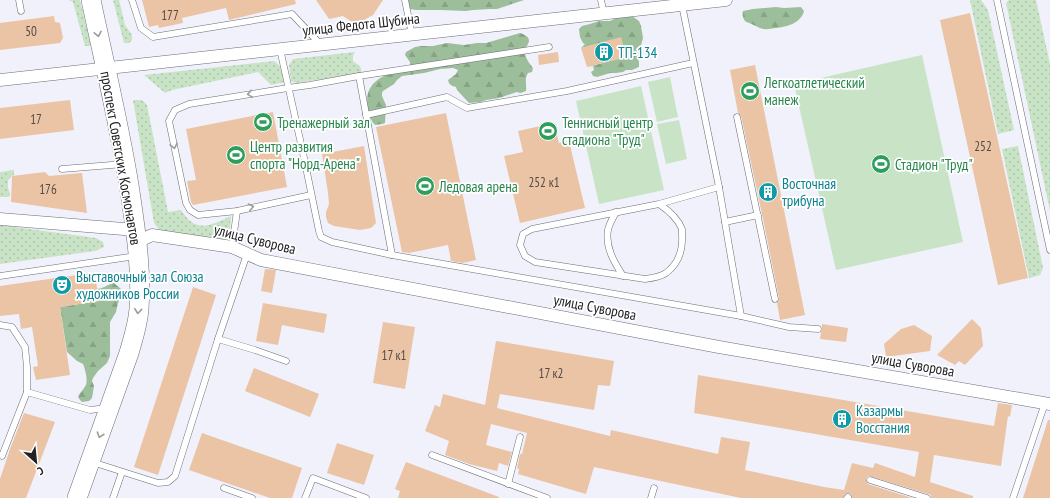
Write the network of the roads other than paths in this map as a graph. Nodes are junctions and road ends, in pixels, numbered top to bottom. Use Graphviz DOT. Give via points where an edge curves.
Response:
graph roads {
  1 [pos="19,0"];
  2 [pos="91,0"];
  3 [pos="132,0"];
  4 [pos="405,0"];
  5 [pos="601,0"];
  6 [pos="726,0"];
  7 [pos="998,0"];
  8 [pos="662,4"];
  9 [pos="682,5"];
  10 [pos="21,11"];
  11 [pos="604,14"];
  12 [pos="412,35"];
  13 [pos="320,45"];
  14 [pos="549,47"];
  15 [pos="280,49"];
  16 [pos="694,63"];
  17 [pos="105,68"];
  18 [pos="359,76"];
  19 [pos="0,80"];
  20 [pos="288,88"];
  21 [pos="366,115"];
  22 [pos="737,117"];
  23 [pos="125,164"];
  24 [pos="62,169"];
  25 [pos="719,188"];
  26 [pos="311,195"];
  27 [pos="659,204"];
  28 [pos="237,211"];
  29 [pos="616,212"];
  30 [pos="758,215"];
  31 [pos="0,219"];
  32 [pos="725,222"];
  33 [pos="137,243"];
  34 [pos="232,247"];
  35 [pos="1050,250"];
  36 [pos="247,254"];
  37 [pos="392,255"];
  38 [pos="0,276"];
  39 [pos="623,276"];
  40 [pos="775,299"];
  41 [pos="741,316"];
  42 [pos="0,325"];
  43 [pos="818,329"];
  44 [pos="218,339"];
  45 [pos="286,361"];
  46 [pos="27,392"];
  47 [pos="1048,403"];
  48 [pos="109,408"];
  49 [pos="520,437"];
  50 [pos="0,455"];
  51 [pos="432,455"];
  52 [pos="90,462"];
  53 [pos="122,472"];
  54 [pos="870,480"];
  55 [pos="508,484"];
  56 [pos="224,488"];
  57 [pos="654,488"];
  58 [pos="77,498"];
  59 [pos="113,498"];
  60 [pos="252,498"];
  61 [pos="305,498"];
  62 [pos="366,498"];
  63 [pos="547,498"];
  64 [pos="651,498"];
  65 [pos="927,498"];
  66 [pos="1013,498"];
  1 -- 10 [label="lane"];
  2 -- 17 [label="main road, проспект Советских Космонавтов, one-way"];
  3 -- 13 [label="lane" via="141,28 153,37 292,14"];
  4 -- 12 [label="lane"];
  5 -- 11 [label="lane"];
  6 -- 9 [label="street, улица Федота Шубина"];
  7 -- 35 [label="lane"];
  8 -- 9 [label="street, улица Федота Шубина"];
  8 -- 11 [label="street, улица Федота Шубина"];
  9 -- 16 [label="lane"];
  11 -- 12 [label="street, улица Федота Шубина"];
  12 -- 13 [label="street, улица Федота Шубина"];
  13 -- 15 [label="street, улица Федота Шубина"];
  14 -- 18 [label="lane"];
  15 -- 17 [label="street, улица Федота Шубина"];
  15 -- 20 [label="lane"];
  16 -- 21 [label="lane" via="567,91 467,108 447,97"];
  16 -- 25 [label="lane"];
  17 -- 19 [label="street, улица Федота Шубина"];
  17 -- 23 [label="main road, проспект Советских Космонавтов"];
  18 -- 20 [label="lane"];
  18 -- 21 [label="lane"];
  20 -- 26 [label="lane"];
  20 -- 28 [label="lane, one-way" via="189,104 175,110 168,121 186,203 190,210 198,215"];
  21 -- 37 [label="lane"];
  22 -- 30 [label="lane"];
  23 -- 24 [label="lane"];
  23 -- 33 [label="main road, проспект Советских Космонавтов"];
  25 -- 27 [label="lane"];
  25 -- 32 [label="lane"];
  28 -- 26 [label="lane, one-way"];
  26 -- 37 [label="lane" via="321,237 332,242"];
  27 -- 29 [label="lane"];
  27 -- 39 [label="lane" via="668,210 682,229 682,245 677,261 666,273 657,277 646,279"];
  28 -- 34 [label="lane"];
  29 -- 39 [label="lane" via="608,230 608,243 613,260"];
  29 -- 39 [label="lane" via="532,229 523,234 520,244 525,256 536,262"];
  30 -- 32 [label="lane"];
  30 -- 40 [label="lane"];
  31 -- 33 [label="street, улица Суворова"];
  32 -- 41 [label="lane"];
  33 -- 34 [label="street, улица Суворова" via="152,235"];
  33 -- 38 [label="lane"];
  33 -- 48 [label="main road, проспект Советских Космонавтов, one-way" via="139,309 136,332"];
  34 -- 36 [label="street, улица Суворова"];
  36 -- 44 [label="lane"];
  36 -- 47 [label="street, улица Суворова" via="261,260 711,345"];
  37 -- 41 [label="lane"];
  41 -- 43 [label="lane" via="789,327"];
  42 -- 46 [label="lane" via="12,327 25,347"];
  44 -- 45 [label="lane"];
  44 -- 53 [label="lane" via="175,476 168,482 158,483"];
  46 -- 48 [label="lane" via="90,410"];
  46 -- 50 [label="lane" via="2,456"];
  47 -- 66 [label="lane"];
  48 -- 52 [label="main road, проспект Советских Космонавтов, one-way"];
  49 -- 55 [label="lane"];
  51 -- 55 [label="lane"];
  52 -- 53 [label="lane"];
  52 -- 58 [label="main road, проспект Советских Космонавтов"];
  53 -- 59 [label="lane"];
  54 -- 65 [label="lane"];
  55 -- 63 [label="lane"];
  56 -- 60 [label="lane"];
  57 -- 64 [label="lane"];
  61 -- 62 [label="lane" via="313,478"];
}
